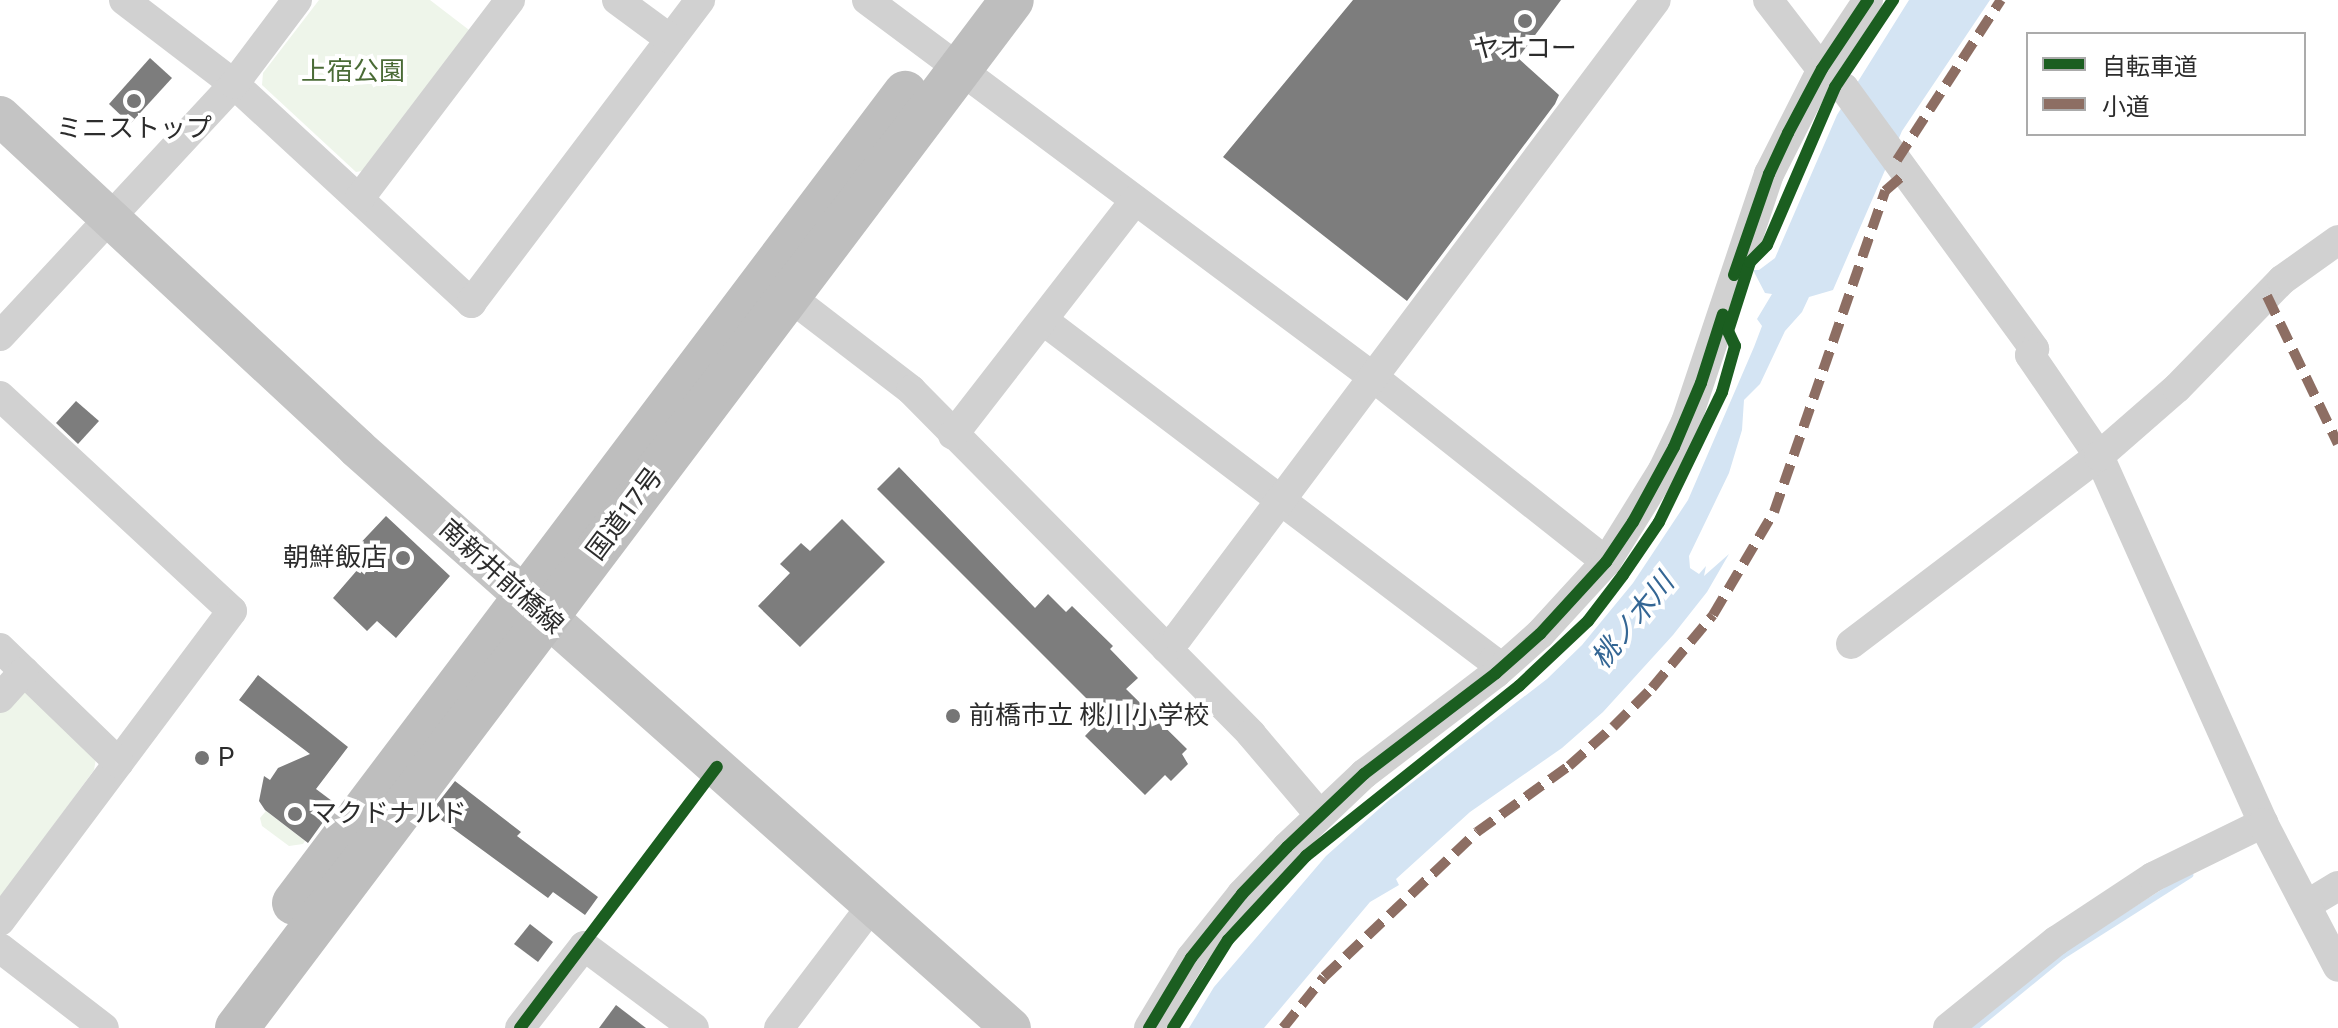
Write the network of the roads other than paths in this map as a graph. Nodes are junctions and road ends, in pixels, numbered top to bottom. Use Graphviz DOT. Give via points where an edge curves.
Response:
graph roads {
  1 [pos="124,0"];
  2 [pos="297,0"];
  3 [pos="510,0"];
  4 [pos="617,0"];
  5 [pos="700,0"];
  6 [pos="867,0"];
  7 [pos="975,0"];
  8 [pos="1012,0"];
  9 [pos="1656,0"];
  10 [pos="1768,0"];
  11 [pos="1868,0"];
  12 [pos="670,39"];
  13 [pos="948,60"];
  14 [pos="1833,79"];
  15 [pos="234,84"];
  16 [pos="0,116"];
  17 [pos="359,199"];
  18 [pos="1135,200"];
  19 [pos="109,216"];
  20 [pos="2338,240"];
  21 [pos="790,297"];
  22 [pos="1044,321"];
  23 [pos="0,336"];
  24 [pos="1373,377"];
  25 [pos="0,396"];
  26 [pos="953,435"];
  27 [pos="2099,456"];
  28 [pos="1281,499"];
  29 [pos="1606,562"];
  30 [pos="535,607"];
  31 [pos="1851,644"];
  32 [pos="0,648"];
  33 [pos="1166,648"];
  34 [pos="24,671"];
  35 [pos="1496,673"];
  36 [pos="0,698"];
  37 [pos="119,763"];
  38 [pos="1319,814"];
  39 [pos="2263,823"];
  40 [pos="2338,886"];
  41 [pos="2308,904"];
  42 [pos="871,907"];
  43 [pos="0,921"];
  44 [pos="0,948"];
  45 [pos="2338,967"];
  46 [pos="104,1028"];
  47 [pos="203,1028"];
  48 [pos="237,1028"];
  49 [pos="520,1028"];
  50 [pos="694,1028"];
  51 [pos="779,1028"];
  52 [pos="1011,1028"];
  53 [pos="1149,1028"];
  54 [pos="1948,1028"];
  1 -- 15 [label="street"];
  2 -- 15 [label="street"];
  3 -- 17 [label="street"];
  4 -- 12 [label="street"];
  5 -- 12 [label="street"];
  6 -- 13 [label="street"];
  7 -- 13 [label="highway, 国道17号"];
  8 -- 13 [label="highway, 国道17号"];
  9 -- 24 [label="street"];
  10 -- 14 [label="street"];
  11 -- 14 [label="street"];
  12 -- 17 [label="street" via="471,303"];
  13 -- 18 [label="street"];
  13 -- 21 [label="highway, 国道17号"];
  13 -- 30 [label="highway, 国道17号"];
  14 -- 27 [label="street" via="2034,349 2030,355"];
  14 -- 29 [label="street" via="1769,174 1701,383 1674,447"];
  15 -- 17 [label="street"];
  15 -- 19 [label="street"];
  16 -- 19 [label="main road, 南新井前橋線"];
  18 -- 22 [label="street"];
  18 -- 24 [label="street"];
  19 -- 23 [label="street"];
  19 -- 30 [label="main road, 南新井前橋線"];
  20 -- 27 [label="street" via="2282,280 2177,388"];
  21 -- 26 [label="street" via="897,379"];
  21 -- 30 [label="highway, 国道17号"];
  22 -- 26 [label="street"];
  22 -- 28 [label="street"];
  24 -- 28 [label="street"];
  24 -- 29 [label="street"];
  25 -- 37 [label="street" via="232,611"];
  26 -- 33 [label="street"];
  27 -- 31 [label="street"];
  27 -- 39 [label="street"];
  28 -- 33 [label="street"];
  28 -- 35 [label="street" via="1493,661"];
  29 -- 35 [label="street"];
  30 -- 42 [label="main road, 南新井前橋線"];
  30 -- 47 [label="highway, 国道17号"];
  30 -- 48 [label="highway, 国道17号"];
  32 -- 34 [label="street"];
  33 -- 38 [label="street" via="1251,734"];
  34 -- 36 [label="street"];
  34 -- 37 [label="street"];
  35 -- 38 [label="street"];
  37 -- 43 [label="street"];
  38 -- 53 [label="street" via="1242,894 1191,958"];
  39 -- 41 [label="street"];
  39 -- 54 [label="street" via="2153,877 2056,941"];
  40 -- 41 [label="street"];
  41 -- 45 [label="street"];
  42 -- 51 [label="street"];
  42 -- 52 [label="main road, 南新井前橋線"];
  44 -- 46 [label="street"];
  49 -- 50 [label="street" via="584,946"];
}
